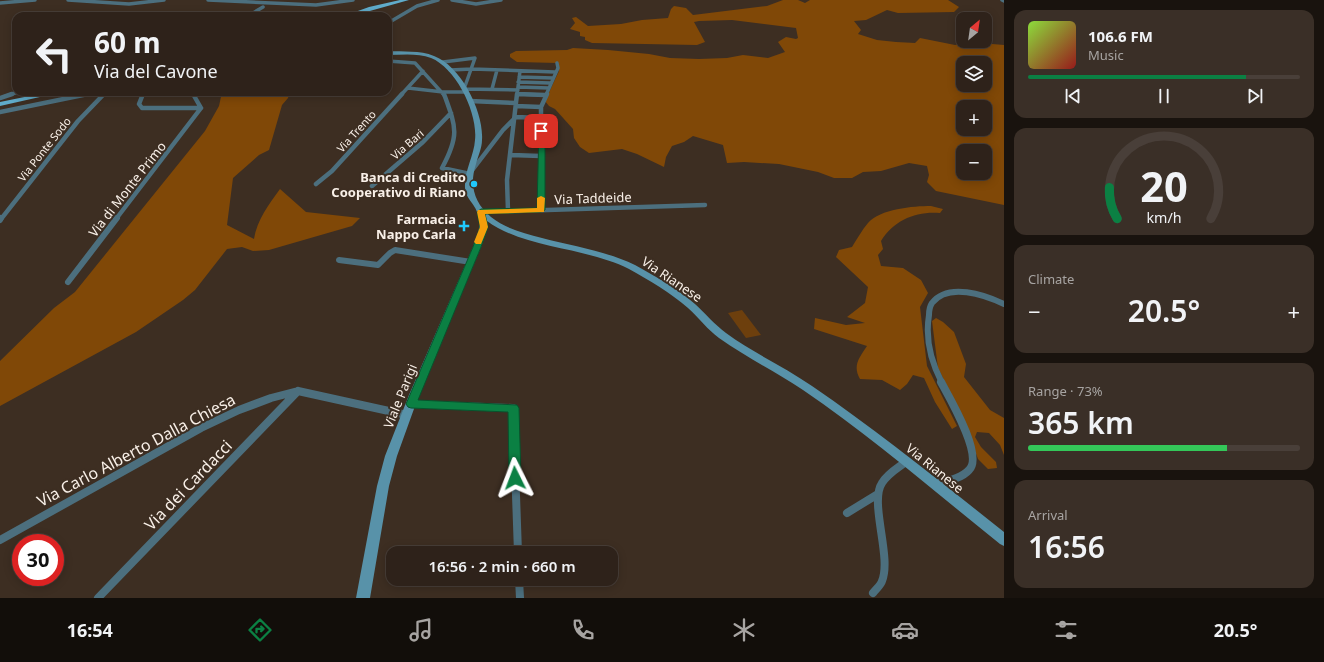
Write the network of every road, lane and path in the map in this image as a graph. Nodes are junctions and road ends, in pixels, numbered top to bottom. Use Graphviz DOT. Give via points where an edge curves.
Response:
graph roads {
  1 [pos="35,0"];
  2 [pos="68,0"];
  3 [pos="164,0"];
  4 [pos="208,0"];
  5 [pos="244,0"];
  6 [pos="353,0"];
  7 [pos="407,0"];
  8 [pos="438,0"];
  9 [pos="452,0"];
  10 [pos="501,0"];
  11 [pos="87,1"];
  12 [pos="155,1"];
  13 [pos="228,2"];
  14 [pos="0,3"];
  15 [pos="263,7"];
  16 [pos="255,12"];
  17 [pos="358,12"];
  18 [pos="406,13"];
  19 [pos="408,17"];
  20 [pos="392,21"];
  21 [pos="392,53"];
  22 [pos="405,54"];
  23 [pos="392,61"];
  24 [pos="399,61"];
  25 [pos="443,62"];
  26 [pos="557,64"];
  27 [pos="472,69"];
  28 [pos="450,70"];
  29 [pos="497,70"];
  30 [pos="424,71"];
  31 [pos="520,71"];
  32 [pos="555,72"];
  33 [pos="519,77"];
  34 [pos="553,78"];
  35 [pos="518,82"];
  36 [pos="550,85"];
  37 [pos="408,88"];
  38 [pos="492,89"];
  39 [pos="464,90"];
  40 [pos="518,90"];
  41 [pos="443,92"];
  42 [pos="12,94"];
  43 [pos="546,95"];
  44 [pos="39,96"];
  45 [pos="78,96"];
  46 [pos="102,96"];
  47 [pos="142,96"];
  48 [pos="195,96"];
  49 [pos="0,98"];
  50 [pos="470,101"];
  51 [pos="0,104"];
  52 [pos="516,105"];
  53 [pos="541,107"];
  54 [pos="201,108"];
  55 [pos="0,112"];
  56 [pos="451,113"];
  57 [pos="516,117"];
  58 [pos="541,118"];
  59 [pos="510,155"];
  60 [pos="541,156"];
  61 [pos="470,174"];
  62 [pos="316,184"];
  63 [pos="372,186"];
  64 [pos="705,205"];
  65 [pos="541,210"];
  66 [pos="508,211"];
  67 [pos="481,212"];
  68 [pos="0,220"];
  69 [pos="339,260"];
  70 [pos="471,262"];
  71 [pos="68,282"];
  72 [pos="1004,304"];
  73 [pos="298,392"];
  74 [pos="411,404"];
  75 [pos="407,415"];
  76 [pos="907,461"];
  77 [pos="935,484"];
  78 [pos="878,494"];
  79 [pos="847,513"];
  80 [pos="0,540"];
  81 [pos="1004,540"];
  82 [pos="518,546"];
  83 [pos="519,586"];
  84 [pos="873,593"];
  85 [pos="98,598"];
  86 [pos="363,598"];
  87 [pos="520,598"];
  1 -- 14 [label="street"];
  2 -- 11 [label="street"];
  3 -- 12 [label="street"];
  4 -- 13 [label="street"];
  5 -- 13 [label="street"];
  6 -- 13 [label="street" via="316,5"];
  7 -- 17 [label="main road"];
  8 -- 18 [label="street" via="417,6"];
  9 -- 10 [label="street" via="479,4"];
  11 -- 12 [label="street" via="129,4"];
  15 -- 16 [label="street"];
  18 -- 19 [label="street"];
  18 -- 20 [label="street"];
  21 -- 22 [label="main road, Via Rianese"];
  22 -- 24 [label="street"];
  22 -- 25 [label="main road, Via Rianese" via="430,56"];
  23 -- 24 [label="street"];
  24 -- 30 [label="street" via="414,62"];
  25 -- 27 [label="street" via="475,58"];
  25 -- 28 [label="main road, Via Rianese"];
  26 -- 32 [label="street"];
  27 -- 28 [label="street"];
  27 -- 29 [label="street"];
  27 -- 39 [label="street"];
  28 -- 39 [label="main road, Via Rianese"];
  29 -- 31 [label="street"];
  29 -- 38 [label="street"];
  30 -- 37 [label="street, Via Trento"];
  30 -- 41 [label="street"];
  31 -- 32 [label="street"];
  31 -- 33 [label="street"];
  32 -- 34 [label="street"];
  33 -- 34 [label="street"];
  33 -- 35 [label="street"];
  34 -- 36 [label="street"];
  35 -- 36 [label="street"];
  35 -- 40 [label="street"];
  36 -- 40 [label="street"];
  36 -- 43 [label="street"];
  37 -- 41 [label="street"];
  37 -- 62 [label="street, Via Trento" via="332,171"];
  38 -- 39 [label="street"];
  38 -- 40 [label="street"];
  39 -- 41 [label="street"];
  39 -- 50 [label="main road, Via Rianese"];
  40 -- 43 [label="street"];
  40 -- 52 [label="street"];
  41 -- 56 [label="street"];
  42 -- 49 [label="street"];
  43 -- 53 [label="street"];
  44 -- 51 [label="main road"];
  45 -- 55 [label="street"];
  46 -- 68 [label="street, Via Ponte Sodo" via="78,121"];
  47 -- 54 [label="street" via="139,104 142,108"];
  48 -- 54 [label="street"];
  50 -- 52 [label="street"];
  50 -- 61 [label="main road, Via Rianese" via="479,134 477,153"];
  52 -- 53 [label="street"];
  52 -- 57 [label="street"];
  53 -- 58 [label="street"];
  54 -- 71 [label="street, Via di Monte Primo"];
  56 -- 61 [label="street" via="455,131 450,155 442,168"];
  56 -- 63 [label="street, Via Bari" via="435,132"];
  57 -- 58 [label="street"];
  57 -- 59 [label="street"];
  57 -- 61 [label="street" via="504,127"];
  58 -- 60 [label="street"];
  59 -- 60 [label="street"];
  59 -- 66 [label="street" via="507,180"];
  60 -- 65 [label="street"];
  61 -- 67 [label="main road, Via Rianese" via="470,190"];
  64 -- 65 [label="street, Via Taddeide"];
  65 -- 66 [label="street, Via Taddeide"];
  66 -- 67 [label="street, Via Taddeide"];
  67 -- 70 [label="main road, Viale Parigi" via="484,227"];
  67 -- 76 [label="main road, Via Rianese" via="507,230 607,258 627,265 648,277 686,302 722,335 817,394"];
  69 -- 70 [label="street" via="378,265 395,250"];
  70 -- 74 [label="main road, Viale Parigi"];
  72 -- 77 [label="street" via="985,296 964,293 940,297 931,304 927,324 932,360 966,432 973,460 972,467 967,473"];
  73 -- 75 [label="street, Via Carlo Alberto Dalla Chiesa"];
  73 -- 80 [label="street, Via Carlo Alberto Dalla Chiesa" via="253,404 216,420"];
  73 -- 85 [label="street, Via dei Cardacci"];
  74 -- 75 [label="main road, Viale Parigi"];
  74 -- 82 [label="street" via="513,408"];
  75 -- 86 [label="main road, Viale Parigi" via="391,456 383,486"];
  76 -- 77 [label="main road, Via Rianese"];
  76 -- 78 [label="street" via="887,476"];
  77 -- 81 [label="main road, Via Rianese"];
  78 -- 79 [label="street"];
  78 -- 84 [label="street" via="885,570 882,582"];
  83 -- 87 [label="street"];
}
